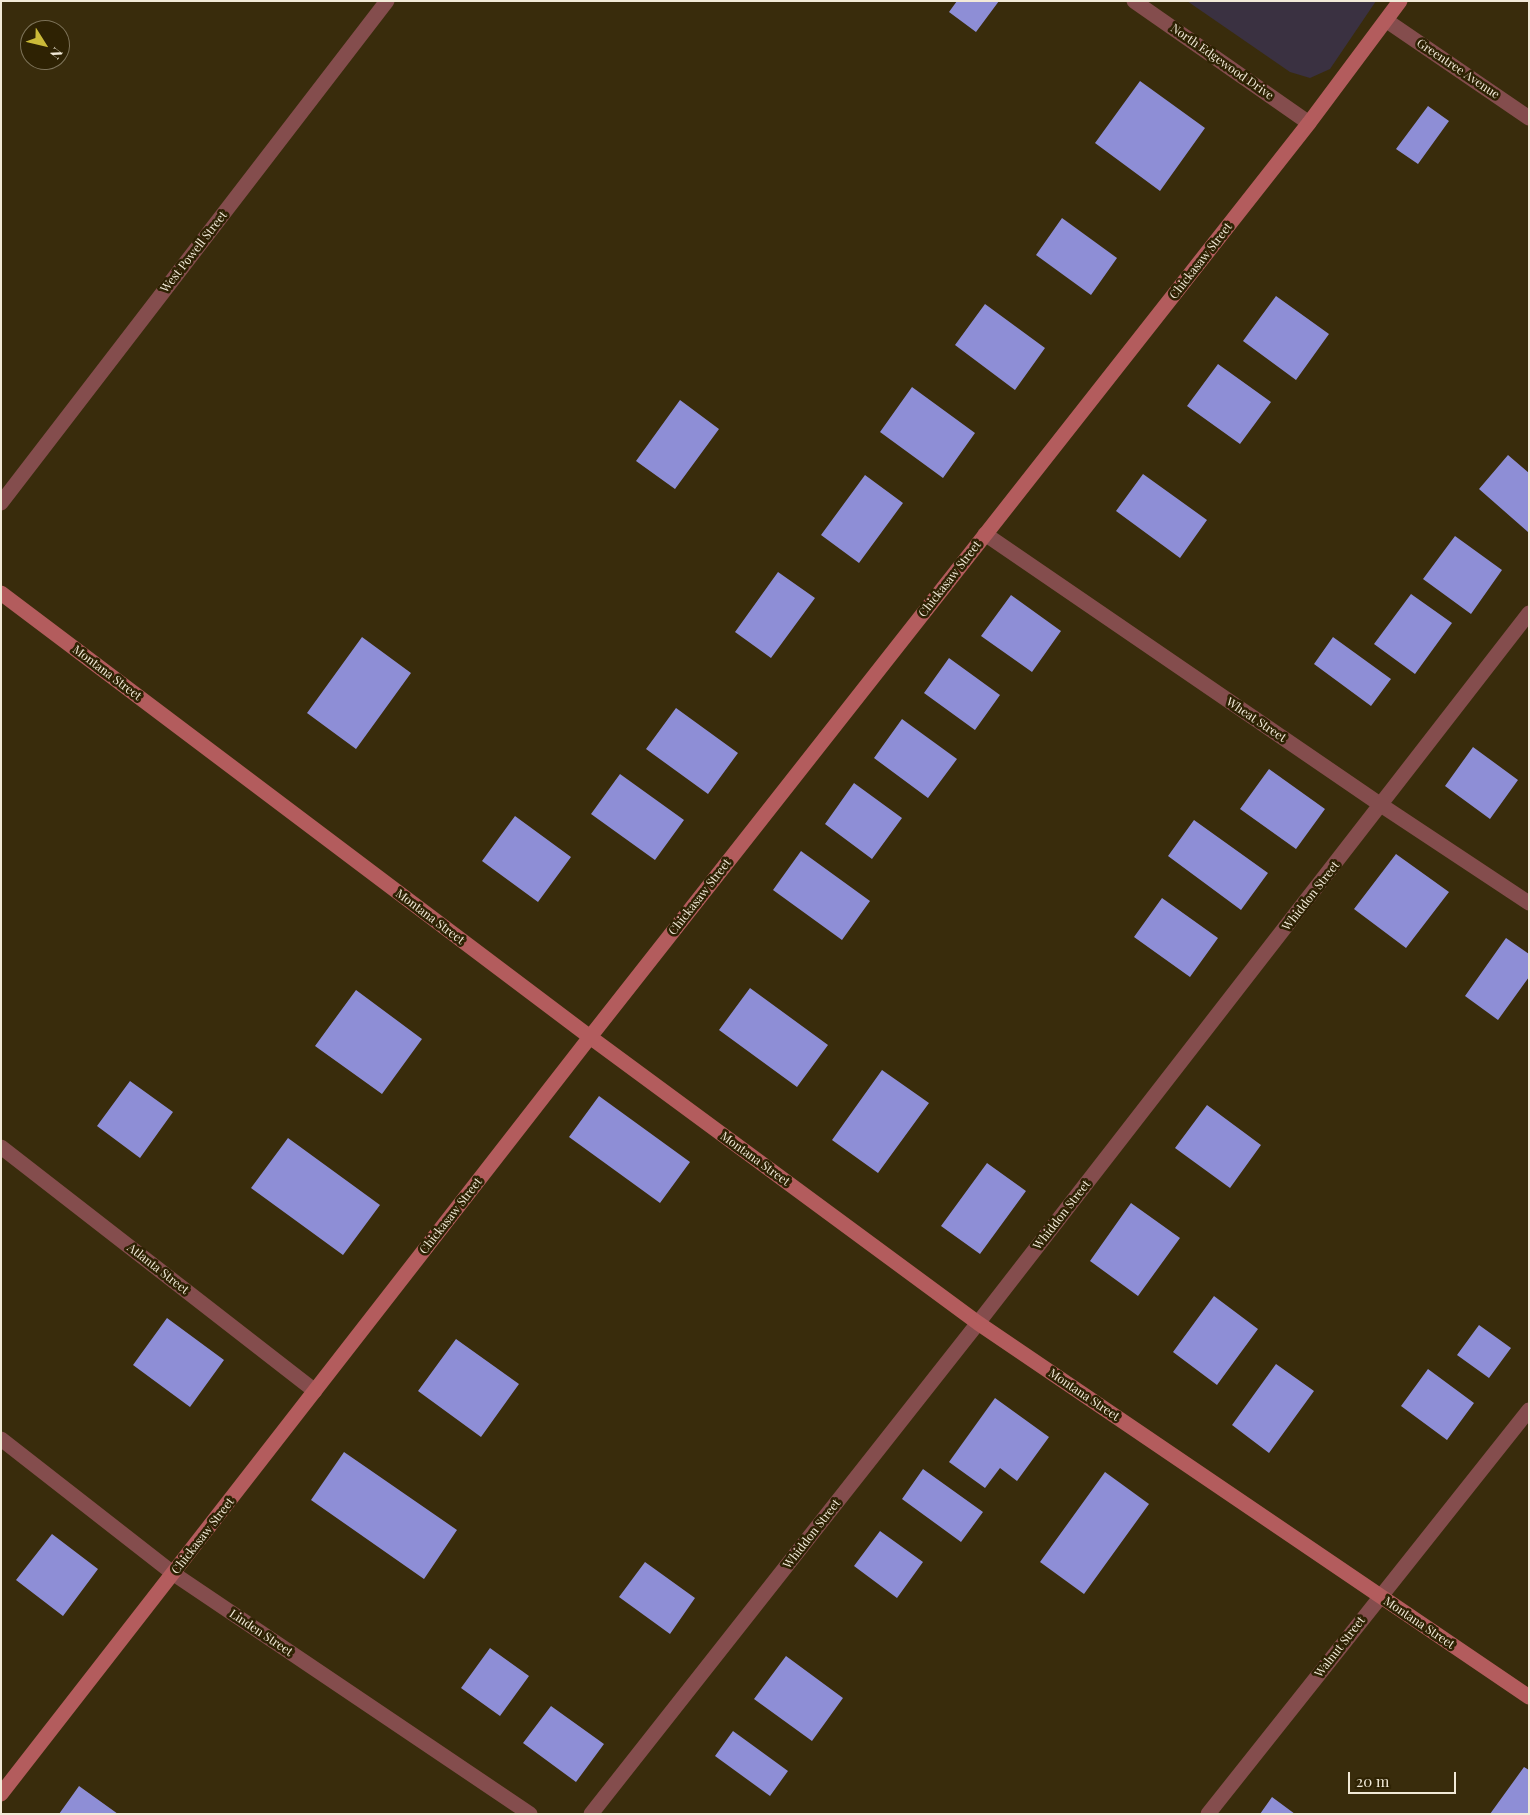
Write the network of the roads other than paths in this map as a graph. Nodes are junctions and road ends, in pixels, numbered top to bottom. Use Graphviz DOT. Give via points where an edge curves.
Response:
graph roads {
  1 [pos="387,1"];
  2 [pos="1134,1"];
  3 [pos="1400,1"];
  4 [pos="1387,21"];
  5 [pos="1529,118"];
  6 [pos="1310,123"];
  7 [pos="1,503"];
  8 [pos="985,534"];
  9 [pos="1,593"];
  10 [pos="1529,613"];
  11 [pos="1381,805"];
  12 [pos="1529,903"];
  13 [pos="590,1037"];
  14 [pos="1,1147"];
  15 [pos="978,1324"];
  16 [pos="315,1391"];
  17 [pos="1529,1410"];
  18 [pos="1,1439"];
  19 [pos="174,1574"];
  20 [pos="1379,1596"];
  21 [pos="1529,1697"];
  22 [pos="1,1794"];
  23 [pos="530,1814"];
  24 [pos="590,1814"];
  25 [pos="1208,1814"];
  1 -- 7 [label="street, West Powell Street"];
  2 -- 6 [label="street, North Edgewood Drive"];
  3 -- 4 [label="street, Chickasaw Street"];
  4 -- 5 [label="street, Greentree Avenue"];
  4 -- 6 [label="street, Chickasaw Street"];
  6 -- 8 [label="street, Chickasaw Street"];
  8 -- 11 [label="street, Wheat Street"];
  8 -- 13 [label="street, Chickasaw Street"];
  9 -- 13 [label="street, Montana Street"];
  10 -- 11 [label="street, Whiddon Street"];
  11 -- 12 [label="street, Wheat Street"];
  11 -- 15 [label="street, Whiddon Street"];
  13 -- 15 [label="street, Montana Street"];
  13 -- 16 [label="street, Chickasaw Street"];
  14 -- 16 [label="street, Atlanta Street"];
  15 -- 20 [label="street, Montana Street"];
  15 -- 24 [label="street, Whiddon Street"];
  16 -- 19 [label="street, Chickasaw Street"];
  17 -- 20 [label="street, Walnut Street"];
  18 -- 19 [label="street, Linden Street"];
  19 -- 22 [label="street, Chickasaw Street"];
  19 -- 23 [label="street, Linden Street"];
  20 -- 21 [label="street, Montana Street"];
  20 -- 25 [label="street, Walnut Street"];
}
